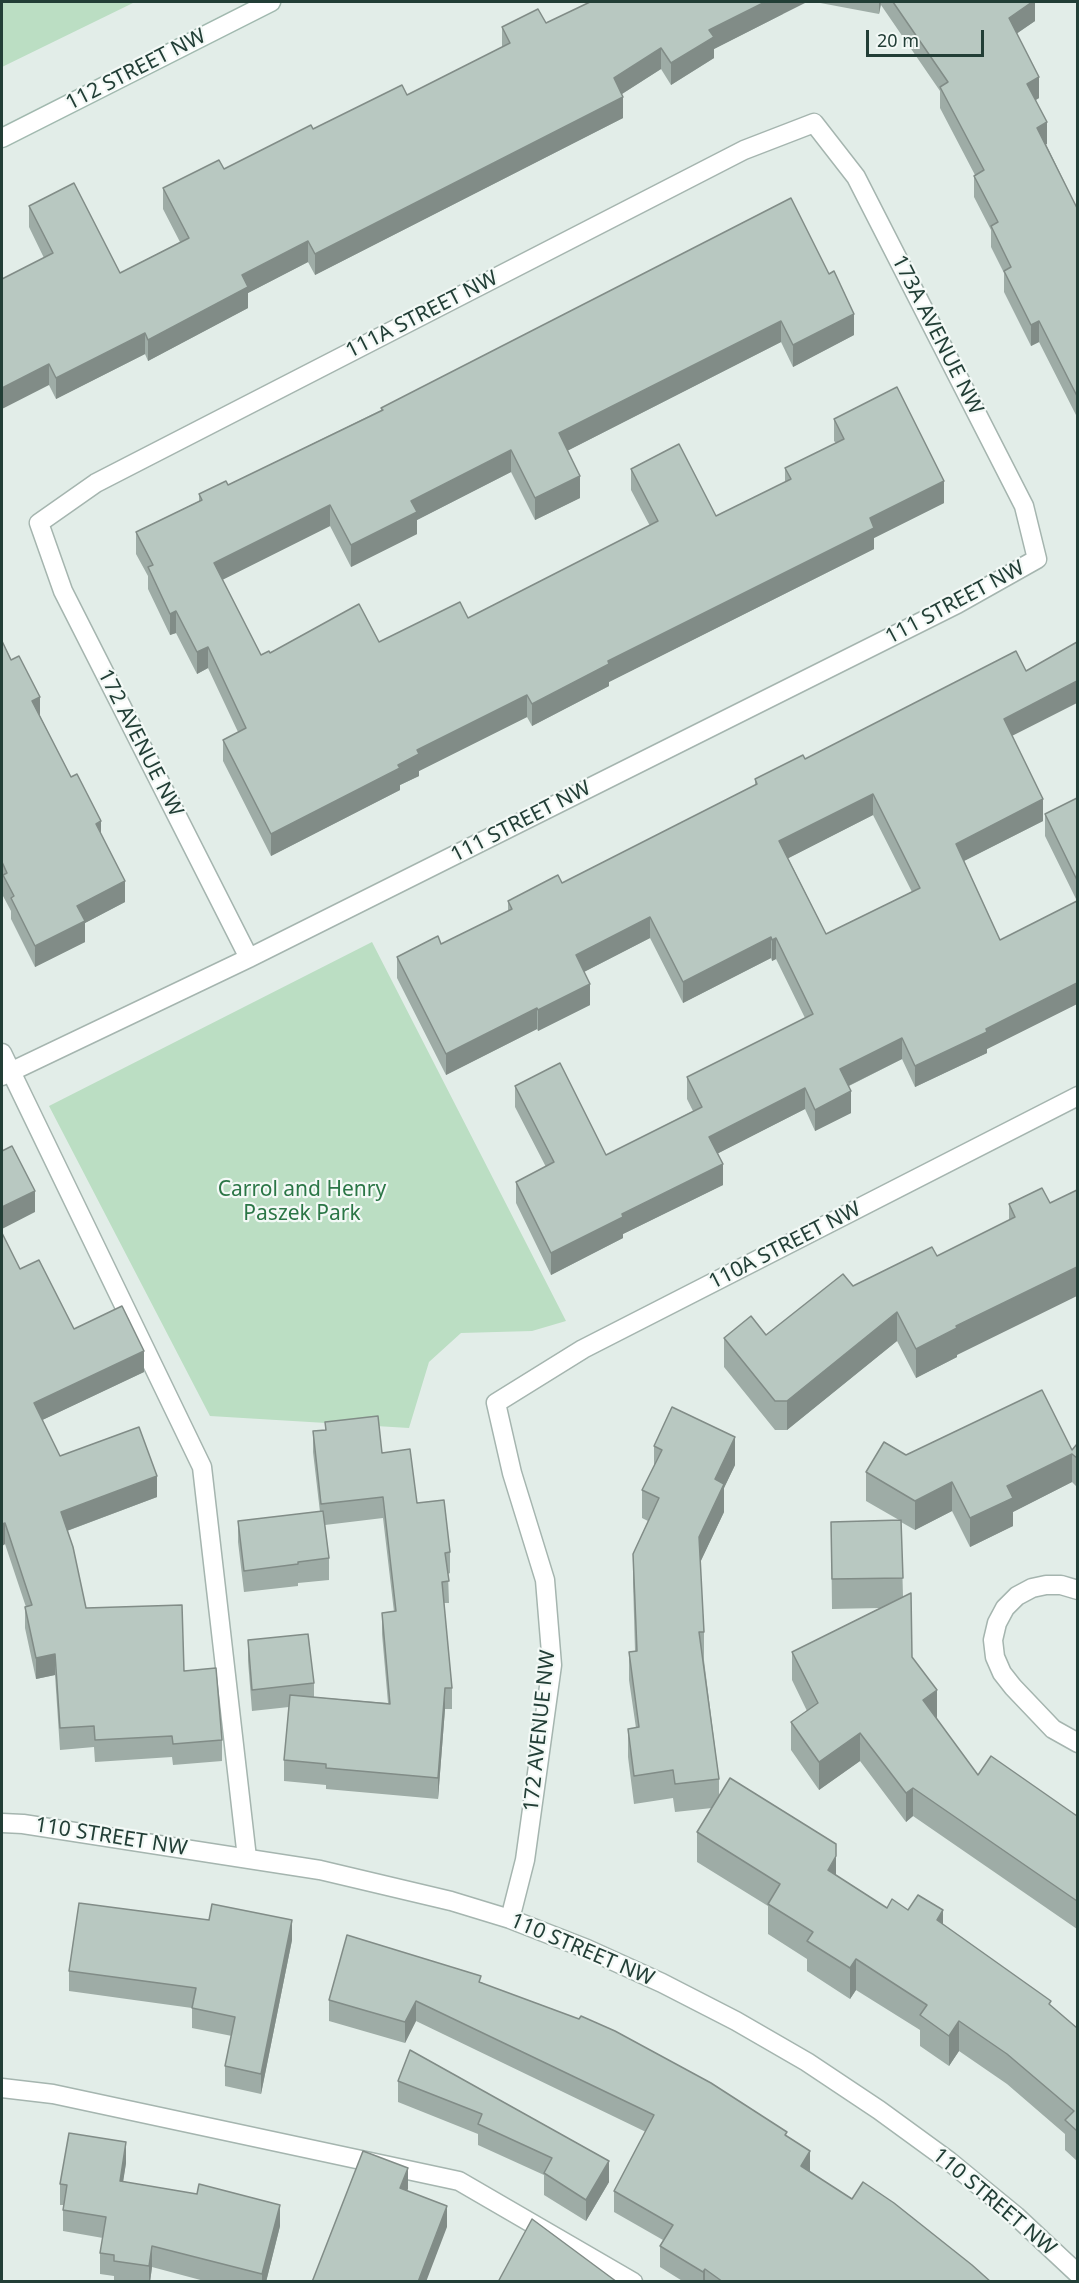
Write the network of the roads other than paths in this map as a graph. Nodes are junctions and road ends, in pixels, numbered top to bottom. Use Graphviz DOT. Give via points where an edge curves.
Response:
graph roads {
  1 [pos="271,2"];
  2 [pos="814,123"];
  3 [pos="2,138"];
  4 [pos="39,523"];
  5 [pos="1037,559"];
  6 [pos="249,958"];
  7 [pos="2,1053"];
  8 [pos="6,1074"];
  9 [pos="1077,1096"];
  10 [pos="496,1403"];
  11 [pos="1077,1590"];
  12 [pos="1077,1743"];
  13 [pos="2,1823"];
  14 [pos="248,1858"];
  15 [pos="510,1919"];
  16 [pos="2,2088"];
  17 [pos="1077,2274"];
  18 [pos="633,2282"];
  1 -- 3 [label="street, 112 STREET NW"];
  2 -- 4 [label="street, 111A STREET NW" via="744,150 96,483"];
  2 -- 5 [label="street, 173A AVENUE NW" via="862,188 1024,506"];
  4 -- 6 [label="street, 172 AVENUE NW" via="63,591"];
  5 -- 6 [label="street, 111 STREET NW" via="966,599"];
  6 -- 8 [label="street, 111 STREET NW"];
  7 -- 8 [label="street"];
  8 -- 14 [label="street" via="202,1467"];
  9 -- 10 [label="street, 110A STREET NW" via="583,1350"];
  10 -- 15 [label="street, 172 AVENUE NW" via="512,1473 545,1580 552,1665 525,1860"];
  11 -- 12 [label="street" via="1046,1585 1017,1596 1005,1608 993,1640 999,1665 1012,1687 1053,1729"];
  13 -- 14 [label="street, 110 STREET NW"];
  14 -- 15 [label="street, 110 STREET NW" via="390,1885"];
  15 -- 17 [label="street, 110 STREET NW" via="662,1983 807,2062 949,2161 1016,2216"];
  16 -- 18 [label="street" via="53,2094 459,2181"];
}
